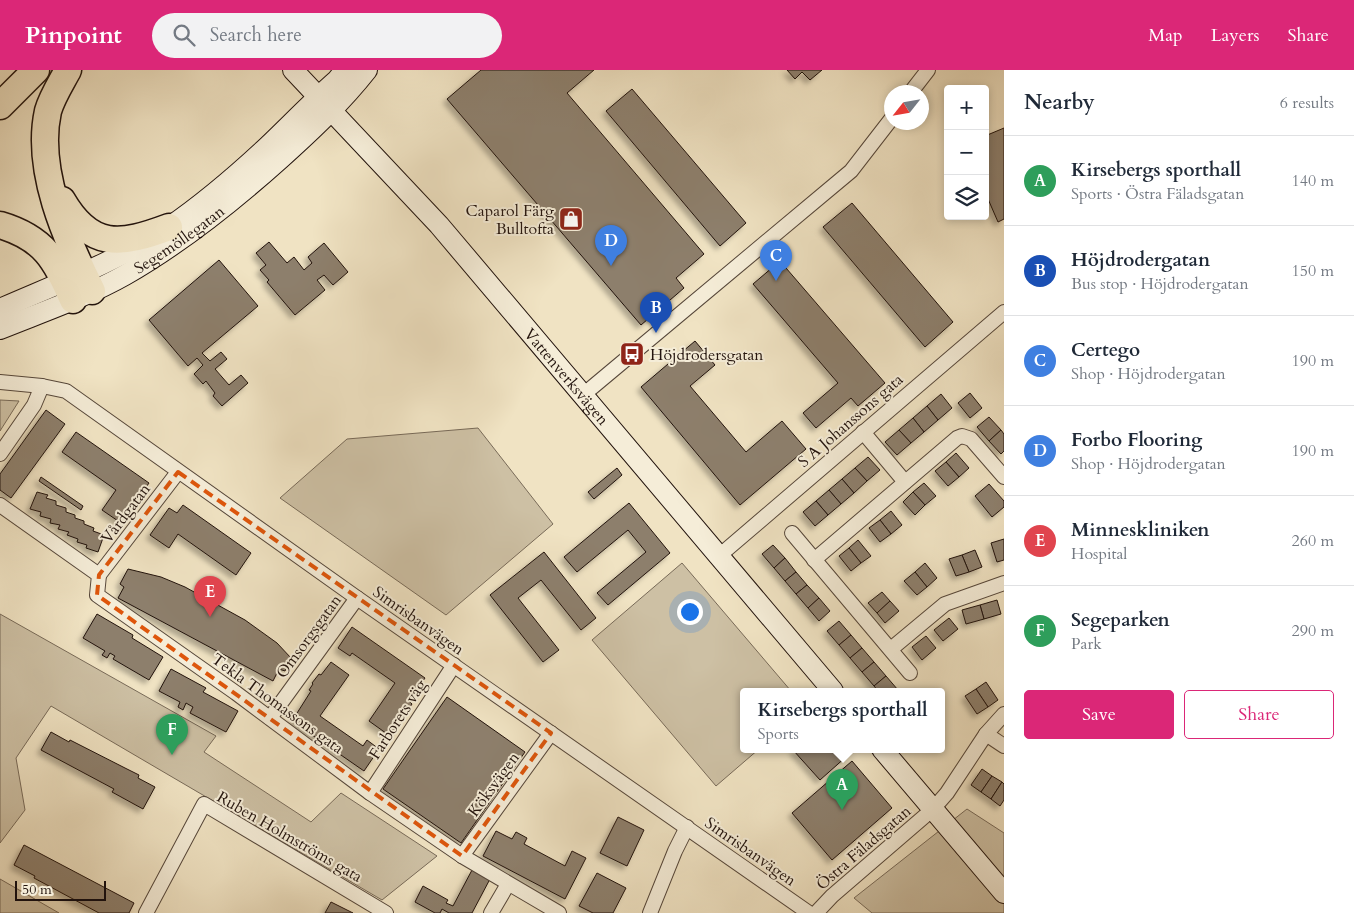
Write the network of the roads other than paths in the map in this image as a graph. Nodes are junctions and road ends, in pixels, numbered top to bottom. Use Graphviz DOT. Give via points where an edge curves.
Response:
graph roads {
  1 [pos="36,70"];
  2 [pos="68,70"];
  3 [pos="293,70"];
  4 [pos="345,70"];
  5 [pos="368,70"];
  6 [pos="928,70"];
  7 [pos="916,85"];
  8 [pos="325,103"];
  9 [pos="0,106"];
  10 [pos="884,128"];
  11 [pos="49,175"];
  12 [pos="0,225"];
  13 [pos="169,227"];
  14 [pos="78,286"];
  15 [pos="0,309"];
  16 [pos="1004,312"];
  17 [pos="0,329"];
  18 [pos="0,382"];
  19 [pos="42,386"];
  20 [pos="583,395"];
  21 [pos="863,432"];
  22 [pos="0,454"];
  23 [pos="178,472"];
  24 [pos="1004,477"];
  25 [pos="905,482"];
  26 [pos="0,505"];
  27 [pos="792,533"];
  28 [pos="719,556"];
  29 [pos="814,560"];
  30 [pos="99,575"];
  31 [pos="1004,583"];
  32 [pos="357,598"];
  33 [pos="891,649"];
  34 [pos="454,665"];
  35 [pos="910,673"];
  36 [pos="830,688"];
  37 [pos="1004,714"];
  38 [pos="270,718"];
  39 [pos="552,733"];
  40 [pos="986,734"];
  41 [pos="1004,746"];
  42 [pos="885,753"];
  43 [pos="370,793"];
  44 [pos="933,809"];
  45 [pos="687,827"];
  46 [pos="462,856"];
  47 [pos="508,884"];
  48 [pos="1004,893"];
  49 [pos="146,913"];
  50 [pos="386,913"];
  51 [pos="490,913"];
  52 [pos="558,913"];
  53 [pos="650,913"];
  54 [pos="809,913"];
  55 [pos="816,913"];
  1 -- 9 [label="highway"];
  2 -- 11 [label="highway" via="57,88 45,132"];
  3 -- 8 [label="street, Vattenverksvägen"];
  4 -- 8 [label="street"];
  5 -- 8 [label="street"];
  6 -- 7 [label="street"];
  8 -- 13 [label="street, Segemöllegatan"];
  8 -- 14 [label="street, Segemöllegatan" via="248,188 210,218 124,275"];
  8 -- 20 [label="street, Vattenverksvägen" via="439,225"];
  10 -- 20 [label="street" via="850,171"];
  11 -- 13 [label="highway" via="69,213 96,236 112,240 131,239"];
  11 -- 14 [label="highway"];
  12 -- 14 [label="highway" via="36,241 61,273"];
  13 -- 14 [label="street, Segemöllegatan"];
  14 -- 15 [label="street, Segemöllegatan"];
  14 -- 17 [label="street, Segemöllegatan"];
  16 -- 21 [label="street, S A Johanssons gata"];
  18 -- 19 [label="street, Simrisbanvägen"];
  19 -- 22 [label="street" via="34,405"];
  19 -- 23 [label="street, Simrisbanvägen" via="66,391"];
  20 -- 28 [label="street, Vattenverksvägen"];
  21 -- 25 [label="street"];
  21 -- 28 [label="street, S A Johanssons gata"];
  23 -- 30 [label="street, Vårdgatan"];
  23 -- 32 [label="street, Simrisbanvägen"];
  24 -- 25 [label="street" via="971,439 962,436"];
  25 -- 29 [label="street"];
  26 -- 30 [label="street"];
  27 -- 29 [label="street"];
  28 -- 36 [label="street, Vattenverksvägen"];
  29 -- 33 [label="street"];
  30 -- 38 [label="street, Tekla Thomassons gata" via="96,595"];
  31 -- 33 [label="street" via="945,604"];
  32 -- 34 [label="street, Simrisbanvägen"];
  32 -- 38 [label="street, Omsorgsgatan"];
  33 -- 35 [label="street"];
  34 -- 39 [label="street, Simrisbanvägen"];
  34 -- 43 [label="street, Farborets väg"];
  37 -- 40 [label="street, Östra Fäladsgatan"];
  38 -- 43 [label="street, Tekla Thomassons gata"];
  39 -- 45 [label="street, Simrisbanvägen"];
  39 -- 46 [label="street, Köksvägen"];
  40 -- 41 [label="street"];
  40 -- 44 [label="street, Östra Fäladsgatan"];
  42 -- 44 [label="street"];
  43 -- 46 [label="street, Tekla Thomassons gata"];
  44 -- 48 [label="street"];
  44 -- 55 [label="street, Östra Fäladsgatan"];
  45 -- 53 [label="street"];
  45 -- 54 [label="street, Simrisbanvägen"];
  46 -- 47 [label="street, Tekla Thomassons gata"];
  47 -- 51 [label="street"];
  47 -- 52 [label="street, Tekla Thomassons gata"];
  49 -- 50 [label="street, Ruben Holmströms gata" via="204,804"];
}
